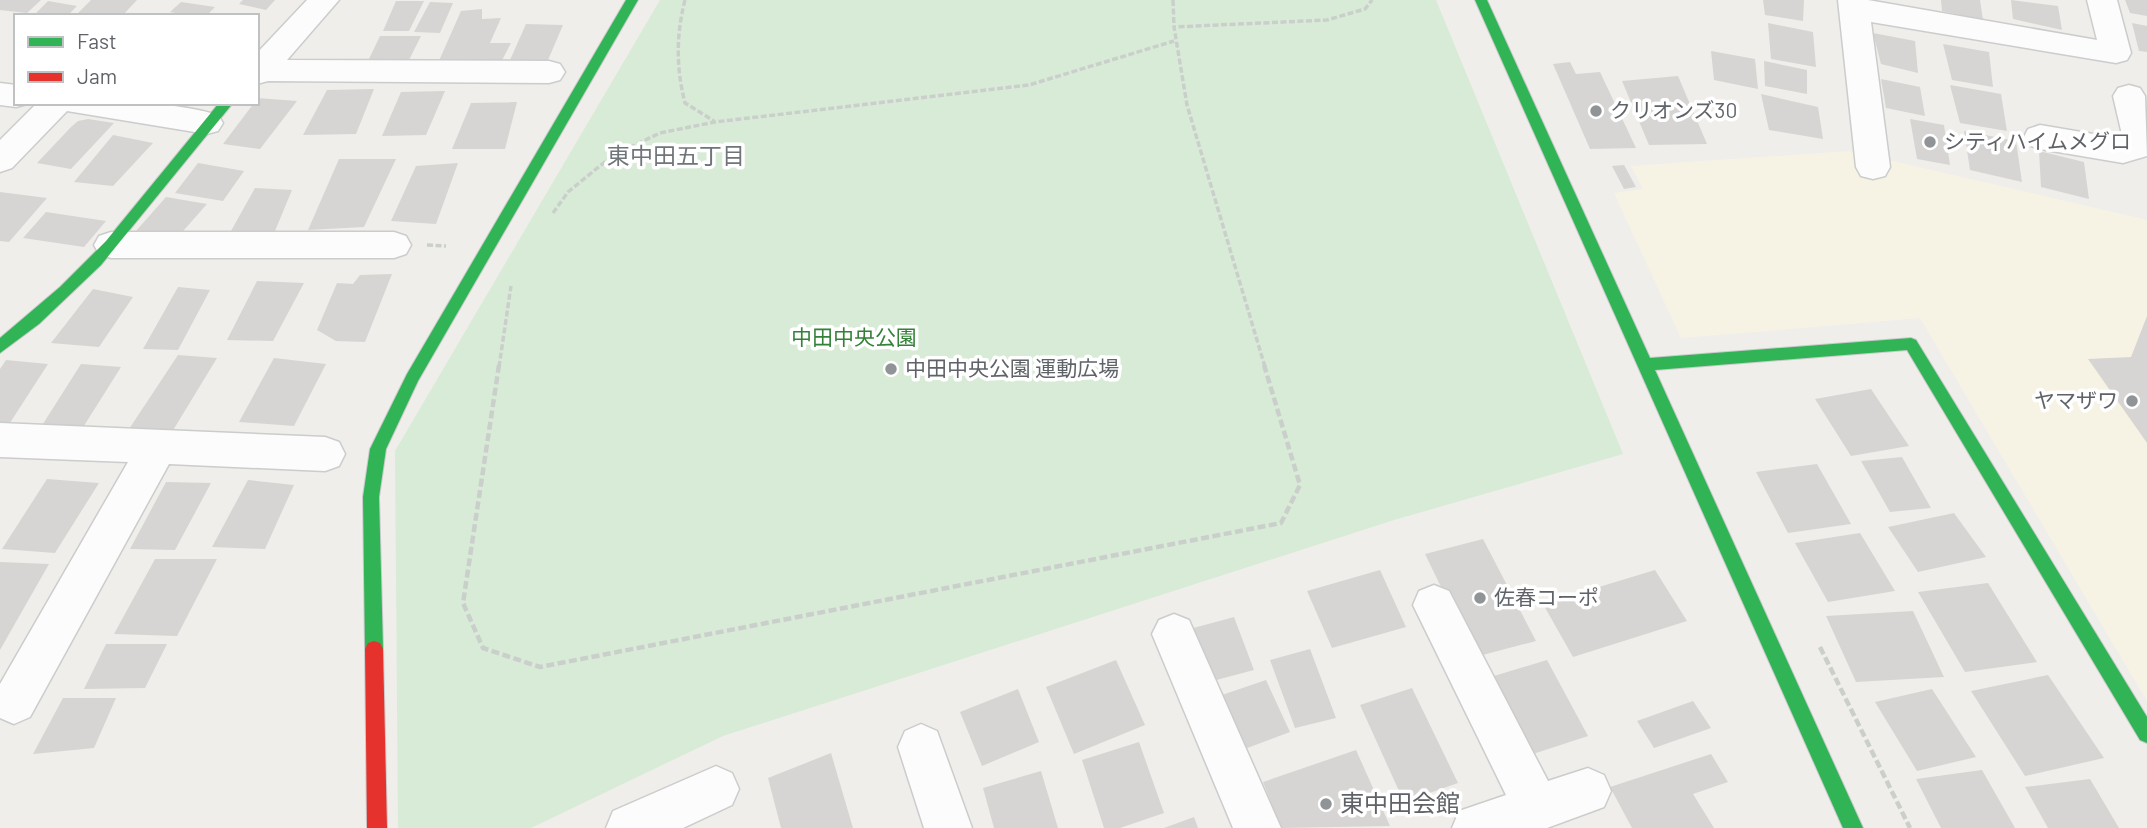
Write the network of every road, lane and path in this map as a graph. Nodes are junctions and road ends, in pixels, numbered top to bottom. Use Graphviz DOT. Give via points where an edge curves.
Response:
graph roads {
  1 [pos="324,0"];
  2 [pos="632,0"];
  3 [pos="685,0"];
  4 [pos="1173,0"];
  5 [pos="1372,0"];
  6 [pos="1481,0"];
  7 [pos="2102,0"];
  8 [pos="1853,5"];
  9 [pos="1174,27"];
  10 [pos="1174,41"];
  11 [pos="2116,53"];
  12 [pos="259,72"];
  13 [pos="549,72"];
  14 [pos="2138,97"];
  15 [pos="54,105"];
  16 [pos="104,105"];
  17 [pos="217,113"];
  18 [pos="715,122"];
  19 [pos="2040,136"];
  20 [pos="0,160"];
  21 [pos="1873,167"];
  22 [pos="552,214"];
  23 [pos="111,245"];
  24 [pos="394,245"];
  25 [pos="489,246"];
  26 [pos="511,285"];
  27 [pos="0,347"];
  28 [pos="1643,365"];
  29 [pos="0,440"];
  30 [pos="158,447"];
  31 [pos="325,454"];
  32 [pos="1434,605"];
  33 [pos="1174,634"];
  34 [pos="14,702"];
  35 [pos="2147,734"];
  36 [pos="921,747"];
  37 [pos="716,789"];
  38 [pos="1588,791"];
  39 [pos="1537,808"];
  40 [pos="377,828"];
  41 [pos="630,828"];
  42 [pos="948,828"];
  43 [pos="1256,828"];
  44 [pos="1476,828"];
  45 [pos="1853,828"];
  1 -- 12 [label="street"];
  2 -- 25 [label="street"];
  3 -- 18 [label="path" via="677,74 685,103"];
  4 -- 9 [label="path"];
  5 -- 9 [label="path" via="1365,9 1327,20"];
  6 -- 28 [label="street"];
  7 -- 11 [label="street"];
  8 -- 11 [label="street"];
  8 -- 21 [label="street"];
  9 -- 10 [label="path"];
  10 -- 18 [label="path" via="1029,85"];
  10 -- 26 [label="path" via="1187,105 1300,485 1281,523 540,667 483,648 463,603"];
  11 -- 14 [label="street"];
  12 -- 13 [label="street"];
  14 -- 19 [label="street" via="2141,146 2123,151"];
  15 -- 20 [label="street"];
  16 -- 17 [label="street"];
  17 -- 23 [label="street"];
  18 -- 22 [label="path" via="660,133 612,156 568,192"];
  23 -- 24 [label="street"];
  23 -- 27 [label="street"];
  24 -- 25 [label="path"];
  25 -- 40 [label="street" via="412,378 377,449 370,497"];
  28 -- 35 [label="street" via="1911,344"];
  28 -- 45 [label="street"];
  29 -- 30 [label="street"];
  30 -- 31 [label="street"];
  30 -- 34 [label="street"];
  32 -- 39 [label="street"];
  33 -- 43 [label="street"];
  36 -- 42 [label="street"];
  37 -- 41 [label="street"];
  38 -- 39 [label="street"];
  39 -- 44 [label="street"];
}
